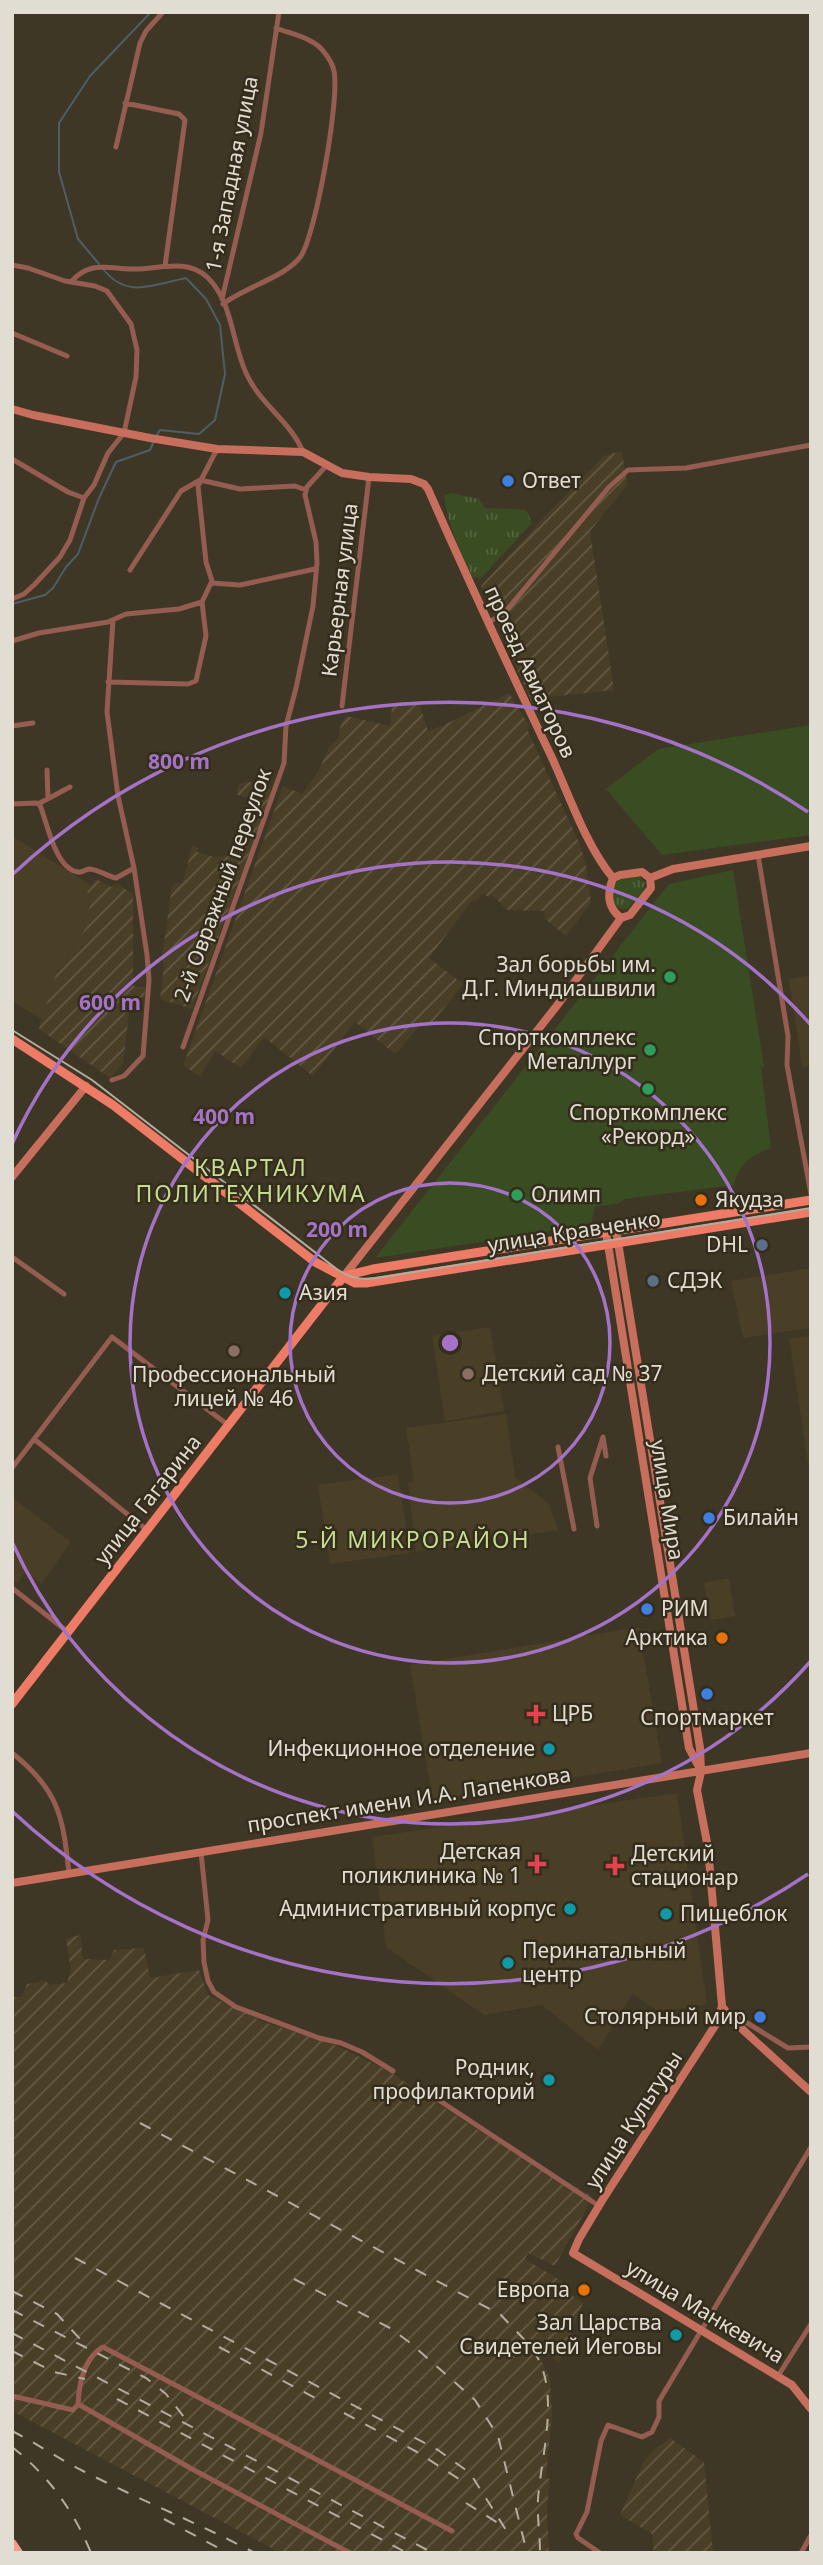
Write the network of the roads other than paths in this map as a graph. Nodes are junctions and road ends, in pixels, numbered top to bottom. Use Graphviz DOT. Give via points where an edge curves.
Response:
graph roads {
  1 [pos="163,12"];
  2 [pos="279,12"];
  3 [pos="276,28"];
  4 [pos="125,103"];
  5 [pos="116,147"];
  6 [pos="12,265"];
  7 [pos="165,266"];
  8 [pos="71,282"];
  9 [pos="223,301"];
  10 [pos="12,333"];
  11 [pos="67,356"];
  12 [pos="12,409"];
  13 [pos="124,433"];
  14 [pos="811,445"];
  15 [pos="217,449"];
  16 [pos="303,452"];
  17 [pos="12,459"];
  18 [pos="326,466"];
  19 [pos="369,477"];
  20 [pos="200,480"];
  21 [pos="306,490"];
  22 [pos="84,498"];
  23 [pos="315,569"];
  24 [pos="130,570"];
  25 [pos="211,583"];
  26 [pos="12,599"];
  27 [pos="202,602"];
  28 [pos="113,620"];
  29 [pos="488,623"];
  30 [pos="12,641"];
  31 [pos="108,682"];
  32 [pos="342,706"];
  33 [pos="33,723"];
  34 [pos="12,726"];
  35 [pos="47,770"];
  36 [pos="70,787"];
  37 [pos="48,799"];
  38 [pos="12,804"];
  39 [pos="38,804"];
  40 [pos="811,846"];
  41 [pos="758,855"];
  42 [pos="134,868"];
  43 [pos="613,878"];
  44 [pos="650,878"];
  45 [pos="621,918"];
  46 [pos="12,1039"];
  47 [pos="183,1047"];
  48 [pos="112,1080"];
  49 [pos="86,1086"];
  50 [pos="12,1177"];
  51 [pos="811,1194"];
  52 [pos="811,1200"];
  53 [pos="779,1205"];
  54 [pos="811,1212"];
  55 [pos="781,1216"];
  56 [pos="688,1218"];
  57 [pos="634,1226"];
  58 [pos="611,1231"];
  59 [pos="691,1231"];
  60 [pos="582,1236"];
  61 [pos="636,1239"];
  62 [pos="538,1243"];
  63 [pos="613,1243"];
  64 [pos="585,1248"];
  65 [pos="541,1255"];
  66 [pos="12,1256"];
  67 [pos="438,1259"];
  68 [pos="365,1271"];
  69 [pos="440,1272"];
  70 [pos="344,1276"];
  71 [pos="366,1283"];
  72 [pos="64,1294"];
  73 [pos="228,1425"];
  74 [pos="34,1439"];
  75 [pos="558,1447"];
  76 [pos="606,1457"];
  77 [pos="12,1468"];
  78 [pos="657,1513"];
  79 [pos="597,1525"];
  80 [pos="148,1530"];
  81 [pos="574,1530"];
  82 [pos="12,1588"];
  83 [pos="681,1631"];
  84 [pos="68,1632"];
  85 [pos="671,1633"];
  86 [pos="12,1704"];
  87 [pos="12,1753"];
  88 [pos="811,1753"];
  89 [pos="701,1772"];
  90 [pos="201,1852"];
  91 [pos="69,1873"];
  92 [pos="12,1883"];
  93 [pos="722,2006"];
  94 [pos="730,2018"];
  95 [pos="811,2047"];
  96 [pos="393,2071"];
  97 [pos="811,2092"];
  98 [pos="428,2093"];
  99 [pos="811,2147"];
  100 [pos="599,2206"];
  101 [pos="573,2253"];
  102 [pos="811,2324"];
  103 [pos="701,2330"];
  104 [pos="778,2376"];
  105 [pos="12,2396"];
  106 [pos="78,2404"];
  107 [pos="811,2409"];
  108 [pos="452,2530"];
  109 [pos="811,2535"];
  110 [pos="12,2544"];
  111 [pos="18,2553"];
  112 [pos="350,2553"];
  113 [pos="600,2553"];
  114 [pos="801,2553"];
  1 -- 4 [label="street" via="143,36"];
  2 -- 3 [label="street, 1-я Западная улица"];
  3 -- 9 [label="street, 1-я Западная улица" via="261,133"];
  3 -- 9 [label="street" via="316,44 333,68 335,87 320,197 299,258"];
  4 -- 5 [label="street"];
  4 -- 7 [label="street" via="179,114 185,120"];
  6 -- 8 [label="street"];
  7 -- 8 [label="street" via="91,268"];
  7 -- 9 [label="street" via="198,270 214,284"];
  8 -- 13 [label="street" via="107,291 134,329 136,377"];
  9 -- 16 [label="street" via="247,377 297,437"];
  10 -- 11 [label="street"];
  12 -- 13 [label="street"];
  13 -- 15 [label="street"];
  13 -- 22 [label="street"];
  14 -- 29 [label="street" via="686,468 628,470 609,486 506,611"];
  15 -- 16 [label="street"];
  15 -- 20 [label="street"];
  16 -- 18 [label="street"];
  17 -- 22 [label="street"];
  18 -- 19 [label="street"];
  18 -- 21 [label="street"];
  19 -- 29 [label="street, проезд Авиаторов" via="418,480 429,489"];
  19 -- 32 [label="street, Карьерная улица"];
  20 -- 21 [label="street" via="240,489 295,486"];
  20 -- 24 [label="street" via="181,491"];
  20 -- 25 [label="street"];
  21 -- 23 [label="street, 2-й Овражный переулок" via="317,547"];
  22 -- 26 [label="street" via="75,529 60,556 24,594"];
  23 -- 25 [label="street" via="240,585"];
  23 -- 47 [label="street, 2-й Овражный переулок" via="313,606 286,726 280,780"];
  25 -- 27 [label="street"];
  27 -- 28 [label="street"];
  27 -- 31 [label="street" via="206,636 196,681"];
  28 -- 30 [label="street"];
  28 -- 31 [label="street"];
  29 -- 43 [label="street, проезд Авиаторов" via="603,866"];
  31 -- 42 [label="street" via="109,733"];
  33 -- 34 [label="street"];
  35 -- 37 [label="street"];
  36 -- 37 [label="street"];
  37 -- 39 [label="street"];
  38 -- 39 [label="street"];
  39 -- 42 [label="street" via="49,836 71,869 116,878"];
  40 -- 41 [label="street"];
  41 -- 44 [label="street" via="673,869"];
  41 -- 51 [label="street" via="788,1036 787,1065"];
  42 -- 48 [label="street" via="148,964 145,1052 124,1076"];
  43 -- 44 [label="street" via="642,872"];
  43 -- 45 [label="street" via="610,906"];
  44 -- 45 [label="street" via="651,888 630,915"];
  45 -- 70 [label="street, улица Гагарина"];
  46 -- 49 [label="main road, улица Кравченко"];
  49 -- 50 [label="street"];
  49 -- 70 [label="main road, улица Кравченко" via="315,1262"];
  52 -- 53 [label="main road, улица Кравченко"];
  53 -- 55 [label="street"];
  53 -- 56 [label="main road, улица Кравченко"];
  54 -- 55 [label="main road, улица Кравченко"];
  55 -- 59 [label="main road, улица Кравченко"];
  56 -- 57 [label="main road, улица Кравченко"];
  56 -- 59 [label="street"];
  57 -- 58 [label="main road, улица Кравченко"];
  57 -- 61 [label="street"];
  58 -- 60 [label="main road, улица Кравченко"];
  58 -- 63 [label="street, улица Мира"];
  59 -- 61 [label="main road, улица Кравченко"];
  60 -- 62 [label="main road, улица Кравченко"];
  60 -- 64 [label="street"];
  61 -- 63 [label="main road, улица Кравченко"];
  62 -- 65 [label="street"];
  62 -- 67 [label="main road, улица Кравченко"];
  63 -- 64 [label="main road, улица Кравченко"];
  63 -- 78 [label="street, улица Мира"];
  64 -- 65 [label="main road, улица Кравченко"];
  65 -- 69 [label="main road, улица Кравченко"];
  66 -- 72 [label="street"];
  67 -- 68 [label="main road, улица Кравченко"];
  67 -- 69 [label="street"];
  68 -- 70 [label="main road, улица Кравченко"];
  68 -- 71 [label="street"];
  69 -- 71 [label="main road, улица Кравченко"];
  70 -- 71 [label="main road, улица Кравченко"];
  70 -- 73 [label="main road, улица Гагарина"];
  73 -- 74 [label="street" via="112,1337"];
  73 -- 80 [label="main road, улица Гагарина"];
  74 -- 77 [label="street"];
  74 -- 80 [label="street"];
  75 -- 81 [label="street"];
  76 -- 79 [label="street" via="603,1437 590,1478"];
  78 -- 83 [label="street, улица Мира"];
  78 -- 85 [label="street, улица Мира"];
  80 -- 84 [label="main road, улица Гагарина"];
  82 -- 84 [label="street"];
  83 -- 85 [label="street"];
  83 -- 89 [label="street, улица Мира"];
  84 -- 86 [label="main road, улица Гагарина"];
  85 -- 89 [label="street, улица Мира" via="689,1748"];
  87 -- 91 [label="street" via="55,1800"];
  88 -- 89 [label="street, проспект имени И.А. Лапенкова"];
  89 -- 90 [label="street, проспект имени И.А. Лапенкова"];
  89 -- 93 [label="street, улица Мира" via="697,1790 708,1848"];
  90 -- 91 [label="street, проспект имени И.А. Лапенкова"];
  90 -- 96 [label="street" via="208,1920 204,1962 214,1992 236,2007 362,2052"];
  91 -- 92 [label="street, проспект имени И.А. Лапенкова"];
  93 -- 94 [label="street, улица Мира"];
  93 -- 100 [label="street, улица Культуры" via="719,2021"];
  94 -- 95 [label="street" via="739,2018 788,2048"];
  94 -- 97 [label="street, улица Мира"];
  98 -- 100 [label="street"];
  99 -- 103 [label="street"];
  100 -- 101 [label="street, улица Культуры"];
  101 -- 103 [label="street, улица Манкевича"];
  102 -- 104 [label="street"];
  103 -- 104 [label="street, улица Манкевича"];
  103 -- 113 [label="street" via="659,2401 659,2417 652,2432 642,2437 608,2425 587,2512 577,2530 578,2538"];
  104 -- 107 [label="street, улица Манкевича" via="798,2391"];
  105 -- 106 [label="street" via="73,2410"];
  106 -- 108 [label="street" via="85,2369 93,2352 103,2347"];
  106 -- 112 [label="street"];
  109 -- 114 [label="street"];
  110 -- 111 [label="highway"];
}
